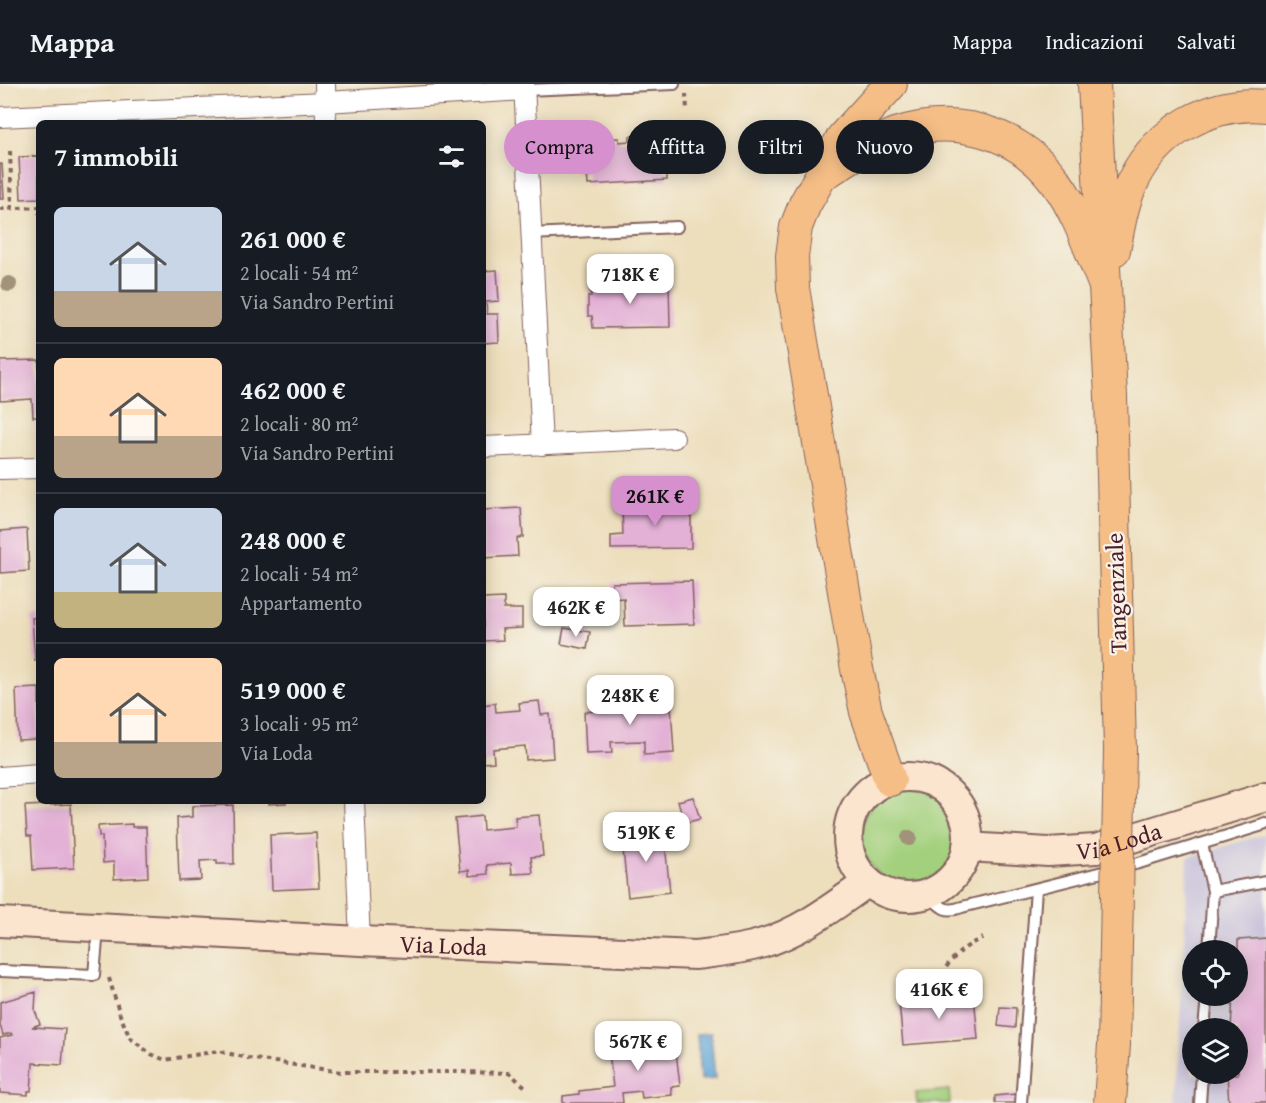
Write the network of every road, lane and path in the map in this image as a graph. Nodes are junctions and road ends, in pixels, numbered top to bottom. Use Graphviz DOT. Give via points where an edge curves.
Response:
graph roads {
  1 [pos="674,84"];
  2 [pos="891,84"];
  3 [pos="1094,84"];
  4 [pos="525,87"];
  5 [pos="325,93"];
  6 [pos="1266,106"];
  7 [pos="0,117"];
  8 [pos="326,120"];
  9 [pos="10,151"];
  10 [pos="823,175"];
  11 [pos="36,207"];
  12 [pos="12,208"];
  13 [pos="0,209"];
  14 [pos="677,227"];
  15 [pos="531,234"];
  16 [pos="1105,286"];
  17 [pos="674,438"];
  18 [pos="542,445"];
  19 [pos="486,447"];
  20 [pos="36,468"];
  21 [pos="0,470"];
  22 [pos="36,774"];
  23 [pos="0,777"];
  24 [pos="890,780"];
  25 [pos="1266,797"];
  26 [pos="354,804"];
  27 [pos="1266,824"];
  28 [pos="1202,844"];
  29 [pos="967,847"];
  30 [pos="1266,881"];
  31 [pos="868,882"];
  32 [pos="1036,889"];
  33 [pos="1213,891"];
  34 [pos="928,894"];
  35 [pos="0,922"];
  36 [pos="98,929"];
  37 [pos="983,938"];
  38 [pos="1210,940"];
  39 [pos="360,941"];
  40 [pos="0,970"];
  41 [pos="94,975"];
  42 [pos="930,999"];
  43 [pos="1201,1084"];
  44 [pos="528,1089"];
  45 [pos="1021,1103"];
  46 [pos="1110,1103"];
  47 [pos="1200,1103"];
  1 -- 4 [label="lane"];
  2 -- 10 [label="main road" via="843,137"];
  3 -- 16 [label="main road, Tangenziale"];
  4 -- 5 [label="street"];
  4 -- 15 [label="street"];
  5 -- 7 [label="street"];
  5 -- 8 [label="street"];
  6 -- 16 [label="main road" via="1232,106 1186,123 1147,159 1124,203"];
  9 -- 12 [label="path"];
  10 -- 16 [label="main road" via="872,144 901,133 960,126 988,132 1015,143 1058,184"];
  10 -- 24 [label="main road" via="796,227 793,288 857,669 872,730"];
  11 -- 12 [label="path"];
  12 -- 13 [label="path"];
  14 -- 15 [label="lane"];
  15 -- 18 [label="street"];
  16 -- 46 [label="main road, Tangenziale, bridge" via="1120,749"];
  17 -- 18 [label="street"];
  18 -- 19 [label="street"];
  20 -- 21 [label="street"];
  22 -- 23 [label="street"];
  24 -- 29 [label="main road" via="914,777 947,792 963,811"];
  24 -- 31 [label="main road" via="868,792 850,824 849,843 854,861"];
  25 -- 29 [label="main road, Via Loda" via="1096,849 1047,852"];
  26 -- 39 [label="street"];
  27 -- 28 [label="lane"];
  28 -- 32 [label="lane"];
  28 -- 33 [label="lane"];
  29 -- 34 [label="main road" via="962,865 951,879"];
  30 -- 33 [label="lane"];
  31 -- 34 [label="main road" via="897,896"];
  31 -- 39 [label="main road, Via Loda" via="798,929 776,939 737,950 696,955"];
  32 -- 34 [label="lane" via="952,911 941,908"];
  32 -- 45 [label="lane"];
  33 -- 38 [label="lane"];
  35 -- 36 [label="main road, Via Loda"];
  36 -- 39 [label="main road, Via Loda"];
  36 -- 41 [label="lane"];
  37 -- 42 [label="path" via="949,963"];
  40 -- 41 [label="lane"];
  41 -- 44 [label="path" via="109,978 130,1038 165,1060 218,1051 341,1072 509,1073"];
  43 -- 47 [label="lane"];
}
